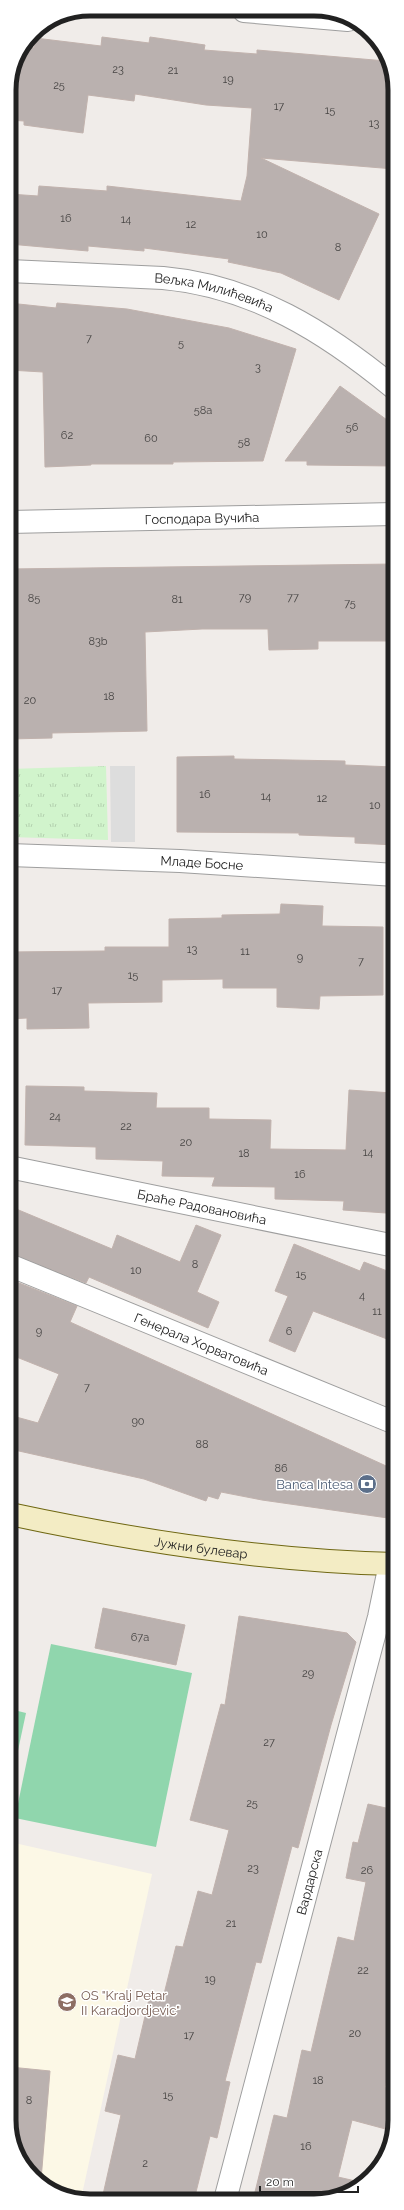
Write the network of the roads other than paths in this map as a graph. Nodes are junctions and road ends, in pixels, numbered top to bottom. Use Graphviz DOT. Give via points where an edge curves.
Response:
graph roads {
  1 [pos="302,16"];
  2 [pos="334,19"];
  3 [pos="16,271"];
  4 [pos="388,384"];
  5 [pos="388,514"];
  6 [pos="16,522"];
  7 [pos="16,855"];
  8 [pos="388,875"];
  9 [pos="16,1168"];
  10 [pos="388,1245"];
  11 [pos="16,1267"];
  12 [pos="388,1420"];
  13 [pos="16,1515"];
  14 [pos="388,1564"];
  15 [pos="388,1582"];
  16 [pos="227,2194"];
  1 -- 2 [label="street"];
  3 -- 4 [label="street, Вељка Милићевића" via="162,278 221,287 257,300 293,318 330,340"];
  5 -- 6 [label="street, Господара Вучића"];
  7 -- 8 [label="street, Младе Босне"];
  9 -- 10 [label="street, Браће Радовановића"];
  11 -- 12 [label="street, Генерала Хорватовића"];
  13 -- 14 [label="main road, Јужни булевар" via="241,1554"];
  15 -- 16 [label="street, Вардарска"];
}
